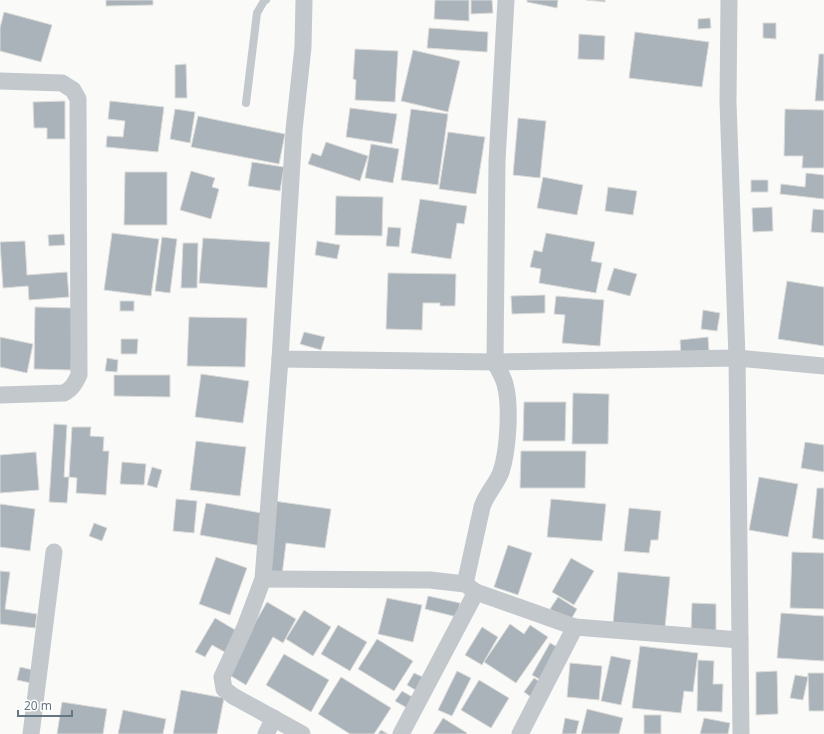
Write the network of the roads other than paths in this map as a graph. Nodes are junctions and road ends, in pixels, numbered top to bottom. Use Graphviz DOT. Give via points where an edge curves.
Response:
graph roads {
  1 [pos="266,0"];
  2 [pos="304,0"];
  3 [pos="506,0"];
  4 [pos="729,0"];
  5 [pos="0,81"];
  6 [pos="246,104"];
  7 [pos="737,358"];
  8 [pos="280,359"];
  9 [pos="495,362"];
  10 [pos="824,366"];
  11 [pos="0,395"];
  12 [pos="54,552"];
  13 [pos="262,579"];
  14 [pos="471,588"];
  15 [pos="575,627"];
  16 [pos="740,640"];
  17 [pos="274,718"];
  18 [pos="31,734"];
  19 [pos="266,734"];
  20 [pos="302,734"];
  21 [pos="401,734"];
  22 [pos="520,734"];
  23 [pos="740,734"];
  1 -- 6 [label="lane" via="257,13"];
  2 -- 8 [label="street" via="303,47 294,130"];
  3 -- 9 [label="street" via="497,161"];
  4 -- 7 [label="street" via="728,102"];
  5 -- 11 [label="street" via="62,83 73,90 78,99 79,352 79,375 70,390 64,393"];
  7 -- 9 [label="street"];
  7 -- 10 [label="street"];
  7 -- 16 [label="street"];
  8 -- 9 [label="street"];
  8 -- 13 [label="street"];
  9 -- 14 [label="street" via="505,383 508,401 506,453 501,473 483,502"];
  12 -- 18 [label="street"];
  13 -- 14 [label="street" via="430,580"];
  13 -- 17 [label="street" via="245,626 222,677 224,689"];
  14 -- 15 [label="street"];
  14 -- 21 [label="street"];
  15 -- 16 [label="street"];
  15 -- 22 [label="street"];
  16 -- 23 [label="street"];
  17 -- 19 [label="street"];
  17 -- 20 [label="street"];
}
